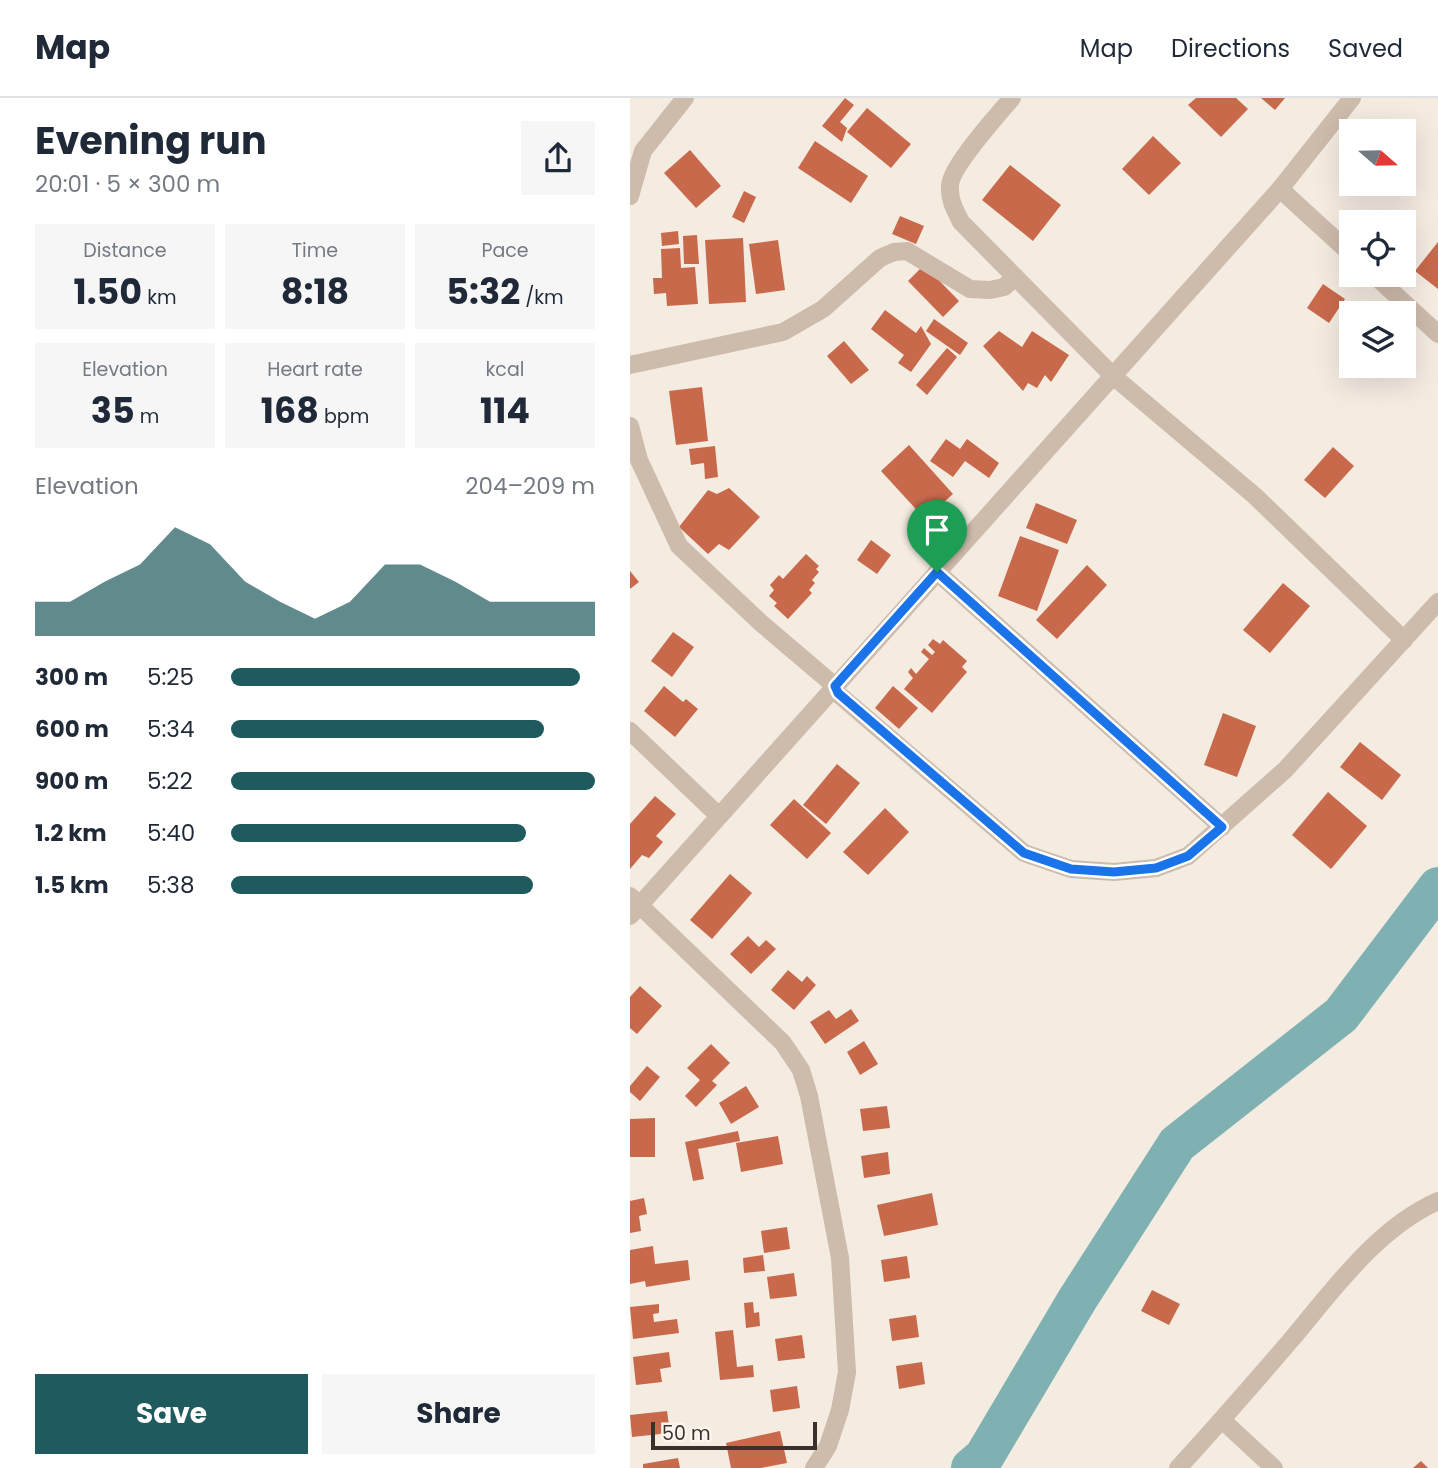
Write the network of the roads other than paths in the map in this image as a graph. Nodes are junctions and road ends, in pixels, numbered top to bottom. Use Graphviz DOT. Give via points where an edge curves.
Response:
graph roads {
  1 [pos="684,98"];
  2 [pos="1012,98"];
  3 [pos="1352,98"];
  4 [pos="1280,188"];
  5 [pos="630,196"];
  6 [pos="1339,243"];
  7 [pos="1015,277"];
  8 [pos="1387,287"];
  9 [pos="1438,334"];
  10 [pos="630,365"];
  11 [pos="1113,376"];
  12 [pos="630,426"];
  13 [pos="937,572"];
  14 [pos="1438,601"];
  15 [pos="1404,640"];
  16 [pos="835,686"];
  17 [pos="630,731"];
  18 [pos="719,816"];
  19 [pos="1222,827"];
  20 [pos="633,906"];
  21 [pos="1438,1202"];
  22 [pos="1222,1420"];
  23 [pos="814,1468"];
  24 [pos="1178,1468"];
  25 [pos="1274,1468"];
  1 -- 5 [label="street" via="643,151"];
  2 -- 7 [label="street" via="955,169 949,183 951,203 961,222"];
  3 -- 4 [label="street"];
  4 -- 6 [label="street"];
  4 -- 11 [label="street"];
  7 -- 10 [label="street" via="1004,287 970,289 907,251 894,252 880,258 823,309 783,332"];
  7 -- 11 [label="street"];
  8 -- 9 [label="street"];
  11 -- 13 [label="street"];
  11 -- 15 [label="street" via="1255,496"];
  12 -- 16 [label="street" via="639,460 679,546"];
  13 -- 16 [label="street"];
  13 -- 19 [label="street"];
  14 -- 15 [label="street"];
  15 -- 19 [label="street" via="1285,770"];
  16 -- 18 [label="street"];
  16 -- 19 [label="street" via="1024,853 1071,869 1114,872 1156,868 1188,856"];
  17 -- 18 [label="street"];
  18 -- 20 [label="street"];
  20 -- 23 [label="street" via="783,1043 801,1070 840,1258 847,1372 828,1446"];
  21 -- 22 [label="street" via="1420,1209 1379,1242"];
  22 -- 24 [label="street"];
  22 -- 25 [label="street"];
}
